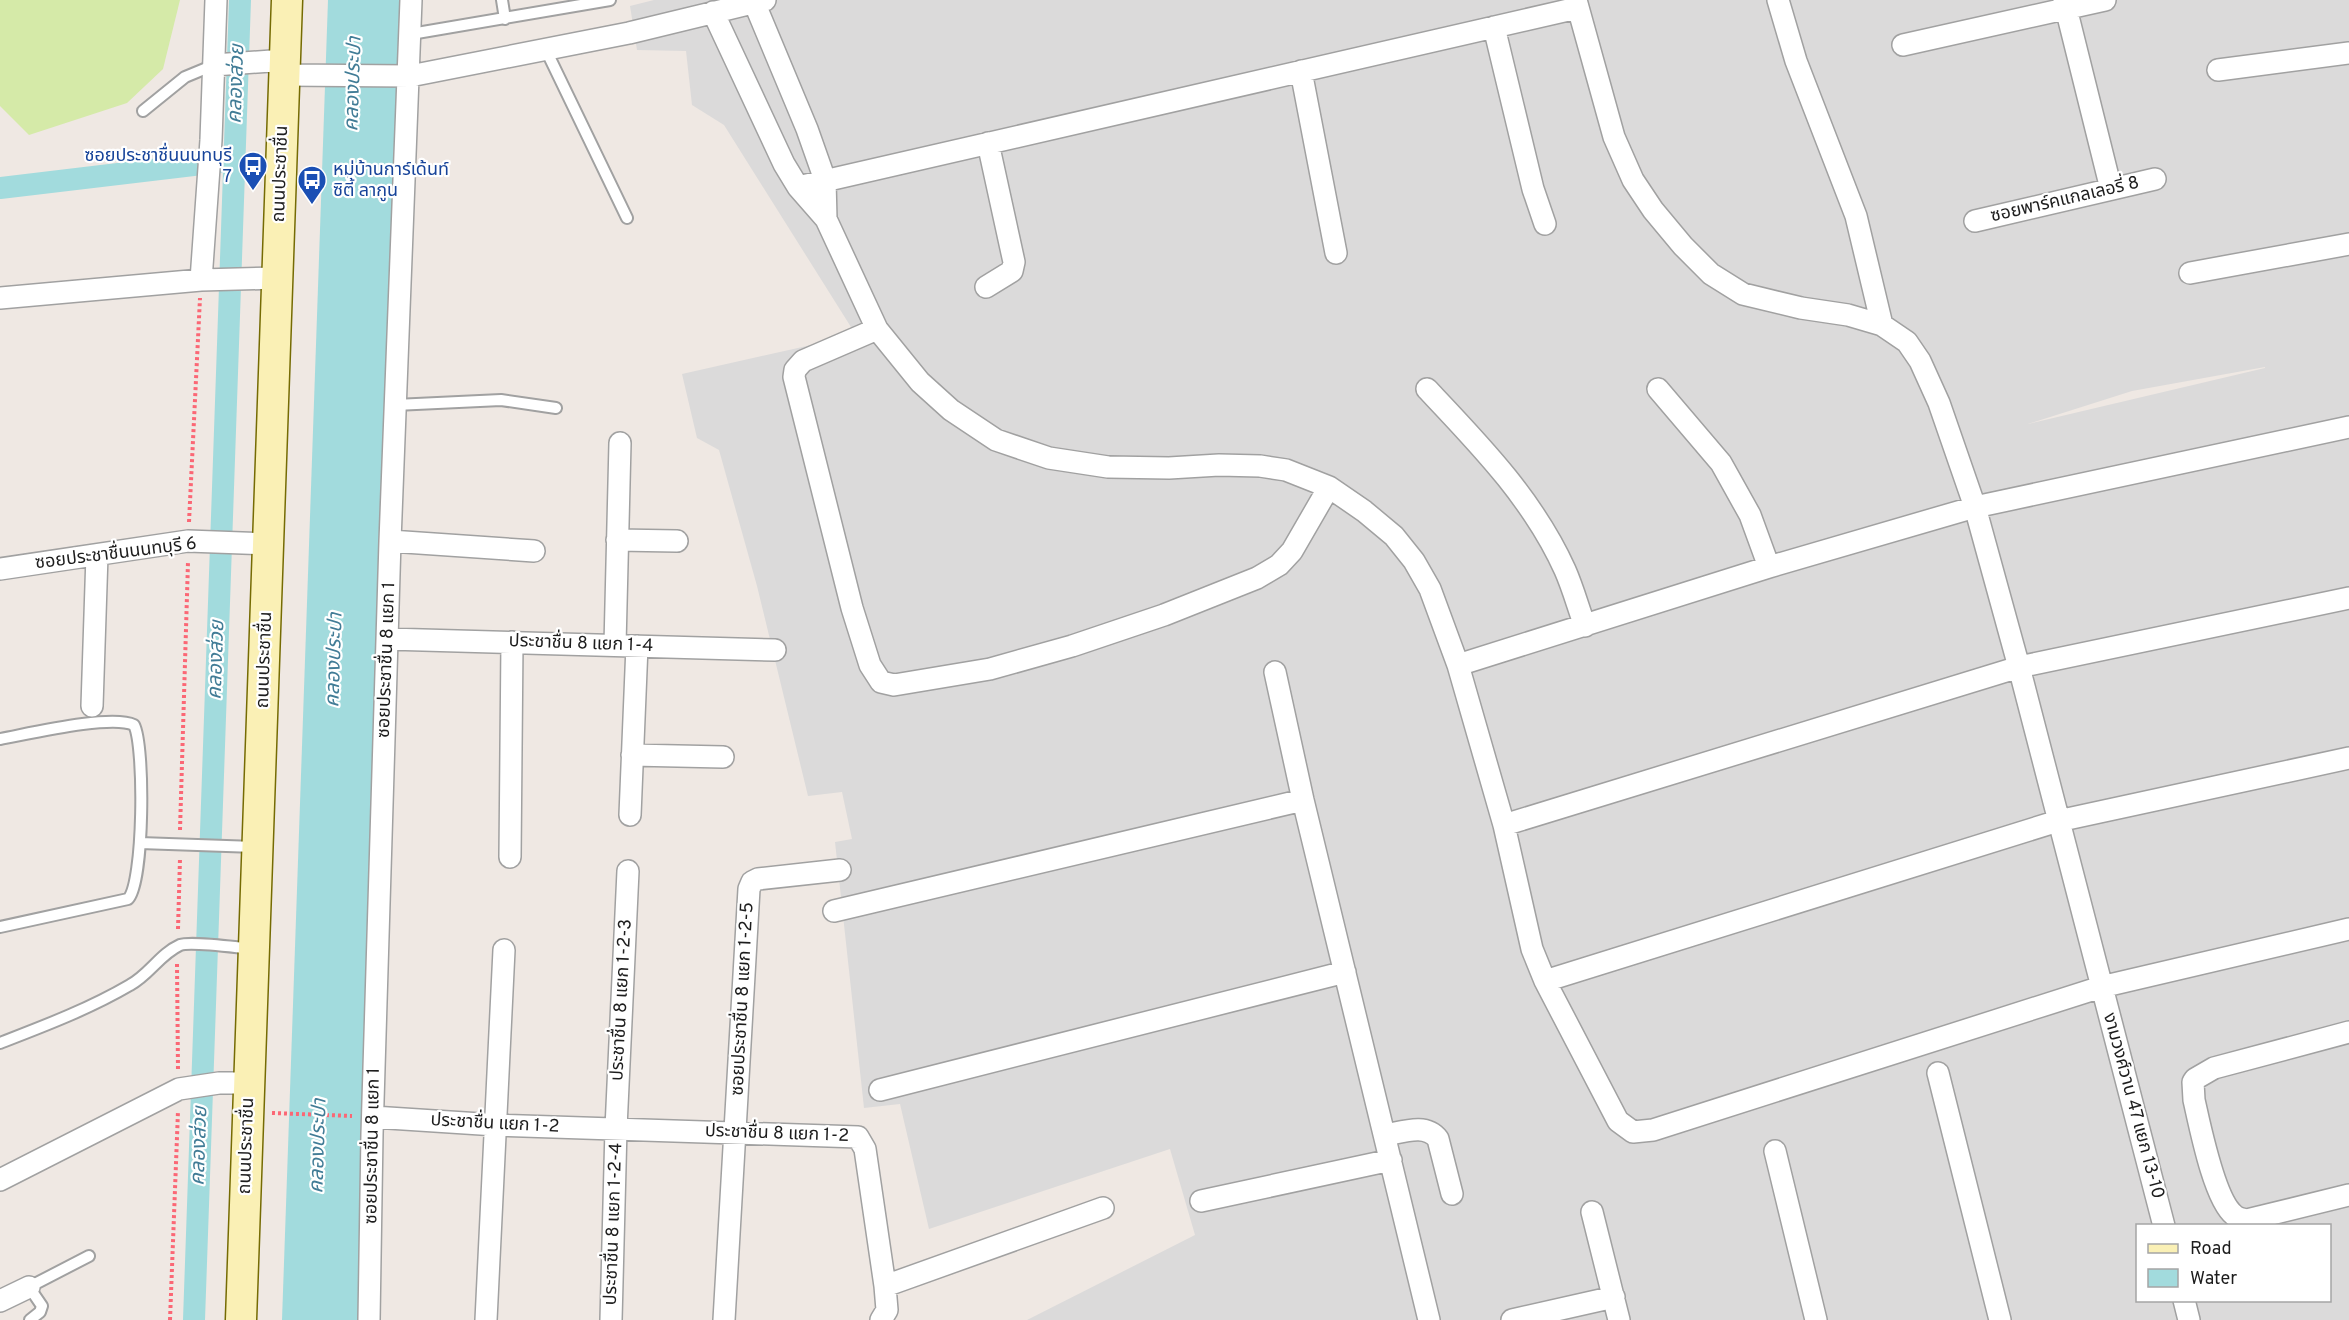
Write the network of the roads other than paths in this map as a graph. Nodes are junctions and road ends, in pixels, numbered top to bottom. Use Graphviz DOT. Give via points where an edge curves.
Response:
graph roads {
  1 [pos="216,0"];
  2 [pos="286,0"];
  3 [pos="411,0"];
  4 [pos="501,0"];
  5 [pos="610,0"];
  6 [pos="1778,0"];
  7 [pos="2105,0"];
  8 [pos="759,1"];
  9 [pos="1576,4"];
  10 [pos="2065,4"];
  11 [pos="713,12"];
  12 [pos="505,19"];
  13 [pos="1494,27"];
  14 [pos="411,34"];
  15 [pos="1903,45"];
  16 [pos="545,48"];
  17 [pos="2349,53"];
  18 [pos="218,64"];
  19 [pos="285,67"];
  20 [pos="2218,70"];
  21 [pos="1301,71"];
  22 [pos="408,76"];
  23 [pos="143,111"];
  24 [pos="988,143"];
  25 [pos="2155,179"];
  26 [pos="825,180"];
  27 [pos="798,187"];
  28 [pos="2111,189"];
  29 [pos="627,218"];
  30 [pos="826,219"];
  31 [pos="1975,221"];
  32 [pos="1545,224"];
  33 [pos="2349,244"];
  34 [pos="1336,253"];
  35 [pos="2190,273"];
  36 [pos="278,278"];
  37 [pos="208,280"];
  38 [pos="986,287"];
  39 [pos="0,298"];
  40 [pos="1882,325"];
  41 [pos="877,329"];
  42 [pos="1427,389"];
  43 [pos="1658,389"];
  44 [pos="395,405"];
  45 [pos="556,408"];
  46 [pos="2349,427"];
  47 [pos="620,443"];
  48 [pos="1329,487"];
  49 [pos="1975,507"];
  50 [pos="617,540"];
  51 [pos="390,541"];
  52 [pos="677,541"];
  53 [pos="269,544"];
  54 [pos="534,551"];
  55 [pos="97,555"];
  56 [pos="1769,567"];
  57 [pos="0,569"];
  58 [pos="2349,598"];
  59 [pos="1585,626"];
  60 [pos="388,639"];
  61 [pos="512,642"];
  62 [pos="615,645"];
  63 [pos="637,646"];
  64 [pos="775,650"];
  65 [pos="1458,665"];
  66 [pos="2019,667"];
  67 [pos="1275,672"];
  68 [pos="92,706"];
  69 [pos="0,739"];
  70 [pos="632,755"];
  71 [pos="723,757"];
  72 [pos="2349,758"];
  73 [pos="1303,800"];
  74 [pos="630,815"];
  75 [pos="2058,820"];
  76 [pos="1504,825"];
  77 [pos="140,843"];
  78 [pos="244,847"];
  79 [pos="510,857"];
  80 [pos="840,870"];
  81 [pos="628,871"];
  82 [pos="834,911"];
  83 [pos="0,927"];
  84 [pos="2349,929"];
  85 [pos="240,948"];
  86 [pos="504,950"];
  87 [pos="1345,972"];
  88 [pos="1545,981"];
  89 [pos="2101,987"];
  90 [pos="2349,1032"];
  91 [pos="0,1043"];
  92 [pos="1938,1073"];
  93 [pos="249,1083"];
  94 [pos="880,1090"];
  95 [pos="365,1117"];
  96 [pos="496,1125"];
  97 [pos="616,1128"];
  98 [pos="736,1133"];
  99 [pos="1386,1135"];
  100 [pos="1775,1151"];
  101 [pos="1391,1160"];
  102 [pos="0,1180"];
  103 [pos="1452,1194"];
  104 [pos="2349,1195"];
  105 [pos="1201,1201"];
  106 [pos="1103,1208"];
  107 [pos="1593,1212"];
  108 [pos="2163,1224"];
  109 [pos="89,1256"];
  110 [pos="885,1286"];
  111 [pos="29,1287"];
  112 [pos="1614,1296"];
  113 [pos="0,1301"];
  114 [pos="2184,1302"];
  115 [pos="30,1320"];
  116 [pos="241,1320"];
  117 [pos="369,1320"];
  118 [pos="486,1320"];
  119 [pos="611,1320"];
  120 [pos="724,1320"];
  121 [pos="881,1320"];
  122 [pos="1429,1320"];
  123 [pos="1512,1320"];
  124 [pos="1619,1320"];
  125 [pos="1815,1320"];
  126 [pos="2000,1320"];
  127 [pos="2189,1320"];
  1 -- 18 [label="street"];
  2 -- 19 [label="main road, ถนนประชาชื่น"];
  3 -- 14 [label="street, ซอยประชาชื่น 8 แยก 1"];
  4 -- 12 [label="lane"];
  5 -- 12 [label="lane"];
  6 -- 40 [label="street" via="1796,62 1856,216"];
  7 -- 10 [label="street"];
  8 -- 11 [label="street"];
  8 -- 26 [label="street"];
  9 -- 13 [label="street"];
  9 -- 40 [label="street, งามวงศ์วาน 47 แยก 13-10" via="1614,137 1633,180 1683,246 1711,274 1743,294"];
  10 -- 15 [label="street"];
  10 -- 28 [label="street"];
  11 -- 16 [label="street"];
  11 -- 27 [label="street"];
  12 -- 14 [label="lane"];
  13 -- 21 [label="street"];
  13 -- 32 [label="street"];
  14 -- 22 [label="street, ซอยประชาชื่น 8 แยก 1"];
  16 -- 22 [label="street"];
  16 -- 29 [label="lane"];
  17 -- 20 [label="street"];
  18 -- 19 [label="street"];
  18 -- 23 [label="lane" via="185,77"];
  18 -- 37 [label="street" via="209,172"];
  19 -- 22 [label="street" via="317,75"];
  19 -- 36 [label="main road, ถนนประชาชื่น"];
  21 -- 24 [label="street"];
  21 -- 34 [label="street"];
  22 -- 44 [label="street, ซอยประชาชื่น 8 แยก 1"];
  24 -- 26 [label="street"];
  24 -- 38 [label="street" via="1014,262 1012,271"];
  25 -- 28 [label="street, ซอยพาร์คแกลเลอรี่ 8"];
  26 -- 27 [label="street"];
  26 -- 30 [label="street"];
  27 -- 30 [label="street"];
  28 -- 31 [label="street, ซอยพาร์คแกลเลอรี่ 8"];
  30 -- 41 [label="street"];
  33 -- 35 [label="street"];
  36 -- 37 [label="street"];
  36 -- 53 [label="main road, ถนนประชาชื่น"];
  37 -- 39 [label="street"];
  40 -- 49 [label="street, งามวงศ์วาน 47 แยก 13-10" via="1907,342 1920,361"];
  41 -- 48 [label="street" via="920,382 951,410 996,440 1049,458 1108,467 1260,466 1286,470"];
  41 -- 48 [label="street" via="802,361 794,377 852,608 870,665 881,682 894,685 990,669 1143,622 1257,578 1279,565 1292,551"];
  42 -- 59 [label="street" via="1494,461 1541,526 1565,570"];
  43 -- 56 [label="street" via="1721,463 1750,515"];
  44 -- 45 [label="lane" via="501,400"];
  44 -- 51 [label="street, ซอยประชาชื่น 8 แยก 1"];
  46 -- 49 [label="street"];
  47 -- 50 [label="street"];
  48 -- 65 [label="street" via="1394,536 1414,561 1430,590"];
  49 -- 56 [label="street"];
  49 -- 66 [label="street, งามวงศ์วาน 47 แยก 13-10"];
  50 -- 52 [label="street"];
  50 -- 62 [label="street"];
  51 -- 54 [label="street"];
  51 -- 60 [label="street, ซอยประชาชื่น 8 แยก 1"];
  53 -- 55 [label="street, ซอยประชาชื่นนนทบุรี 6" via="193,542"];
  53 -- 78 [label="main road, ถนนประชาชื่น"];
  55 -- 57 [label="street, ซอยประชาชื่นนนทบุรี 6"];
  55 -- 68 [label="street"];
  56 -- 59 [label="street"];
  58 -- 66 [label="street"];
  59 -- 65 [label="street"];
  60 -- 61 [label="street, ประชาชื่น 8 แยก 1-4"];
  60 -- 95 [label="street, ซอยประชาชื่น 8 แยก 1"];
  61 -- 62 [label="street, ประชาชื่น 8 แยก 1-4"];
  61 -- 79 [label="street"];
  62 -- 63 [label="street, ประชาชื่น 8 แยก 1-4"];
  63 -- 64 [label="street, ประชาชื่น 8 แยก 1-4"];
  63 -- 70 [label="street"];
  65 -- 76 [label="street"];
  66 -- 75 [label="street, งามวงศ์วาน 47 แยก 13-10"];
  66 -- 76 [label="street"];
  67 -- 73 [label="street"];
  69 -- 77 [label="lane" via="96,723 118,721 134,725 140,742"];
  70 -- 71 [label="street"];
  70 -- 74 [label="street"];
  72 -- 75 [label="street"];
  73 -- 82 [label="street"];
  73 -- 87 [label="street"];
  75 -- 88 [label="street"];
  75 -- 89 [label="street, งามวงศ์วาน 47 แยก 13-10"];
  76 -- 88 [label="street" via="1532,950"];
  77 -- 78 [label="lane"];
  77 -- 83 [label="lane" via="135,890 128,899"];
  78 -- 85 [label="main road, ถนนประชาชื่น"];
  80 -- 98 [label="street, ซอยประชาชื่น 8 แยก 1-2-5" via="752,882"];
  81 -- 97 [label="street, ประชาชื่น 8 แยก 1-2-3"];
  84 -- 89 [label="street"];
  85 -- 91 [label="lane" via="183,946 161,958 126,988"];
  85 -- 93 [label="main road, ถนนประชาชื่น"];
  86 -- 96 [label="street"];
  87 -- 94 [label="street"];
  87 -- 99 [label="street"];
  88 -- 89 [label="street" via="1618,1121 1632,1132 1653,1130"];
  89 -- 108 [label="street, งามวงศ์วาน 47 แยก 13-10"];
  90 -- 104 [label="street" via="2214,1068 2195,1078 2193,1088 2211,1169 2228,1209 2236,1217 2247,1220"];
  92 -- 126 [label="street"];
  93 -- 102 [label="street" via="184,1088"];
  93 -- 116 [label="main road, ถนนประชาชื่น"];
  95 -- 96 [label="street, ประชาชื่น แยก 1-2"];
  95 -- 117 [label="street, ซอยประชาชื่น 8 แยก 1"];
  96 -- 97 [label="street, ประชาชื่น แยก 1-2"];
  96 -- 118 [label="street"];
  97 -- 98 [label="street, ประชาชื่น 8 แยก 1-2"];
  97 -- 119 [label="street, ประชาชื่น 8 แยก 1-2-4"];
  98 -- 110 [label="street, ประชาชื่น 8 แยก 1-2" via="858,1137 865,1149"];
  98 -- 120 [label="street"];
  99 -- 101 [label="street"];
  99 -- 103 [label="street" via="1423,1129 1432,1132 1438,1139"];
  100 -- 125 [label="street"];
  101 -- 105 [label="street"];
  101 -- 122 [label="street"];
  106 -- 110 [label="street"];
  107 -- 112 [label="street"];
  109 -- 111 [label="lane"];
  110 -- 121 [label="street, ประชาชื่น 8 แยก 1-2" via="887,1310"];
  111 -- 113 [label="street"];
  111 -- 115 [label="lane" via="42,1310"];
  112 -- 123 [label="street"];
  112 -- 124 [label="street"];
  114 -- 127 [label="street"];
}
